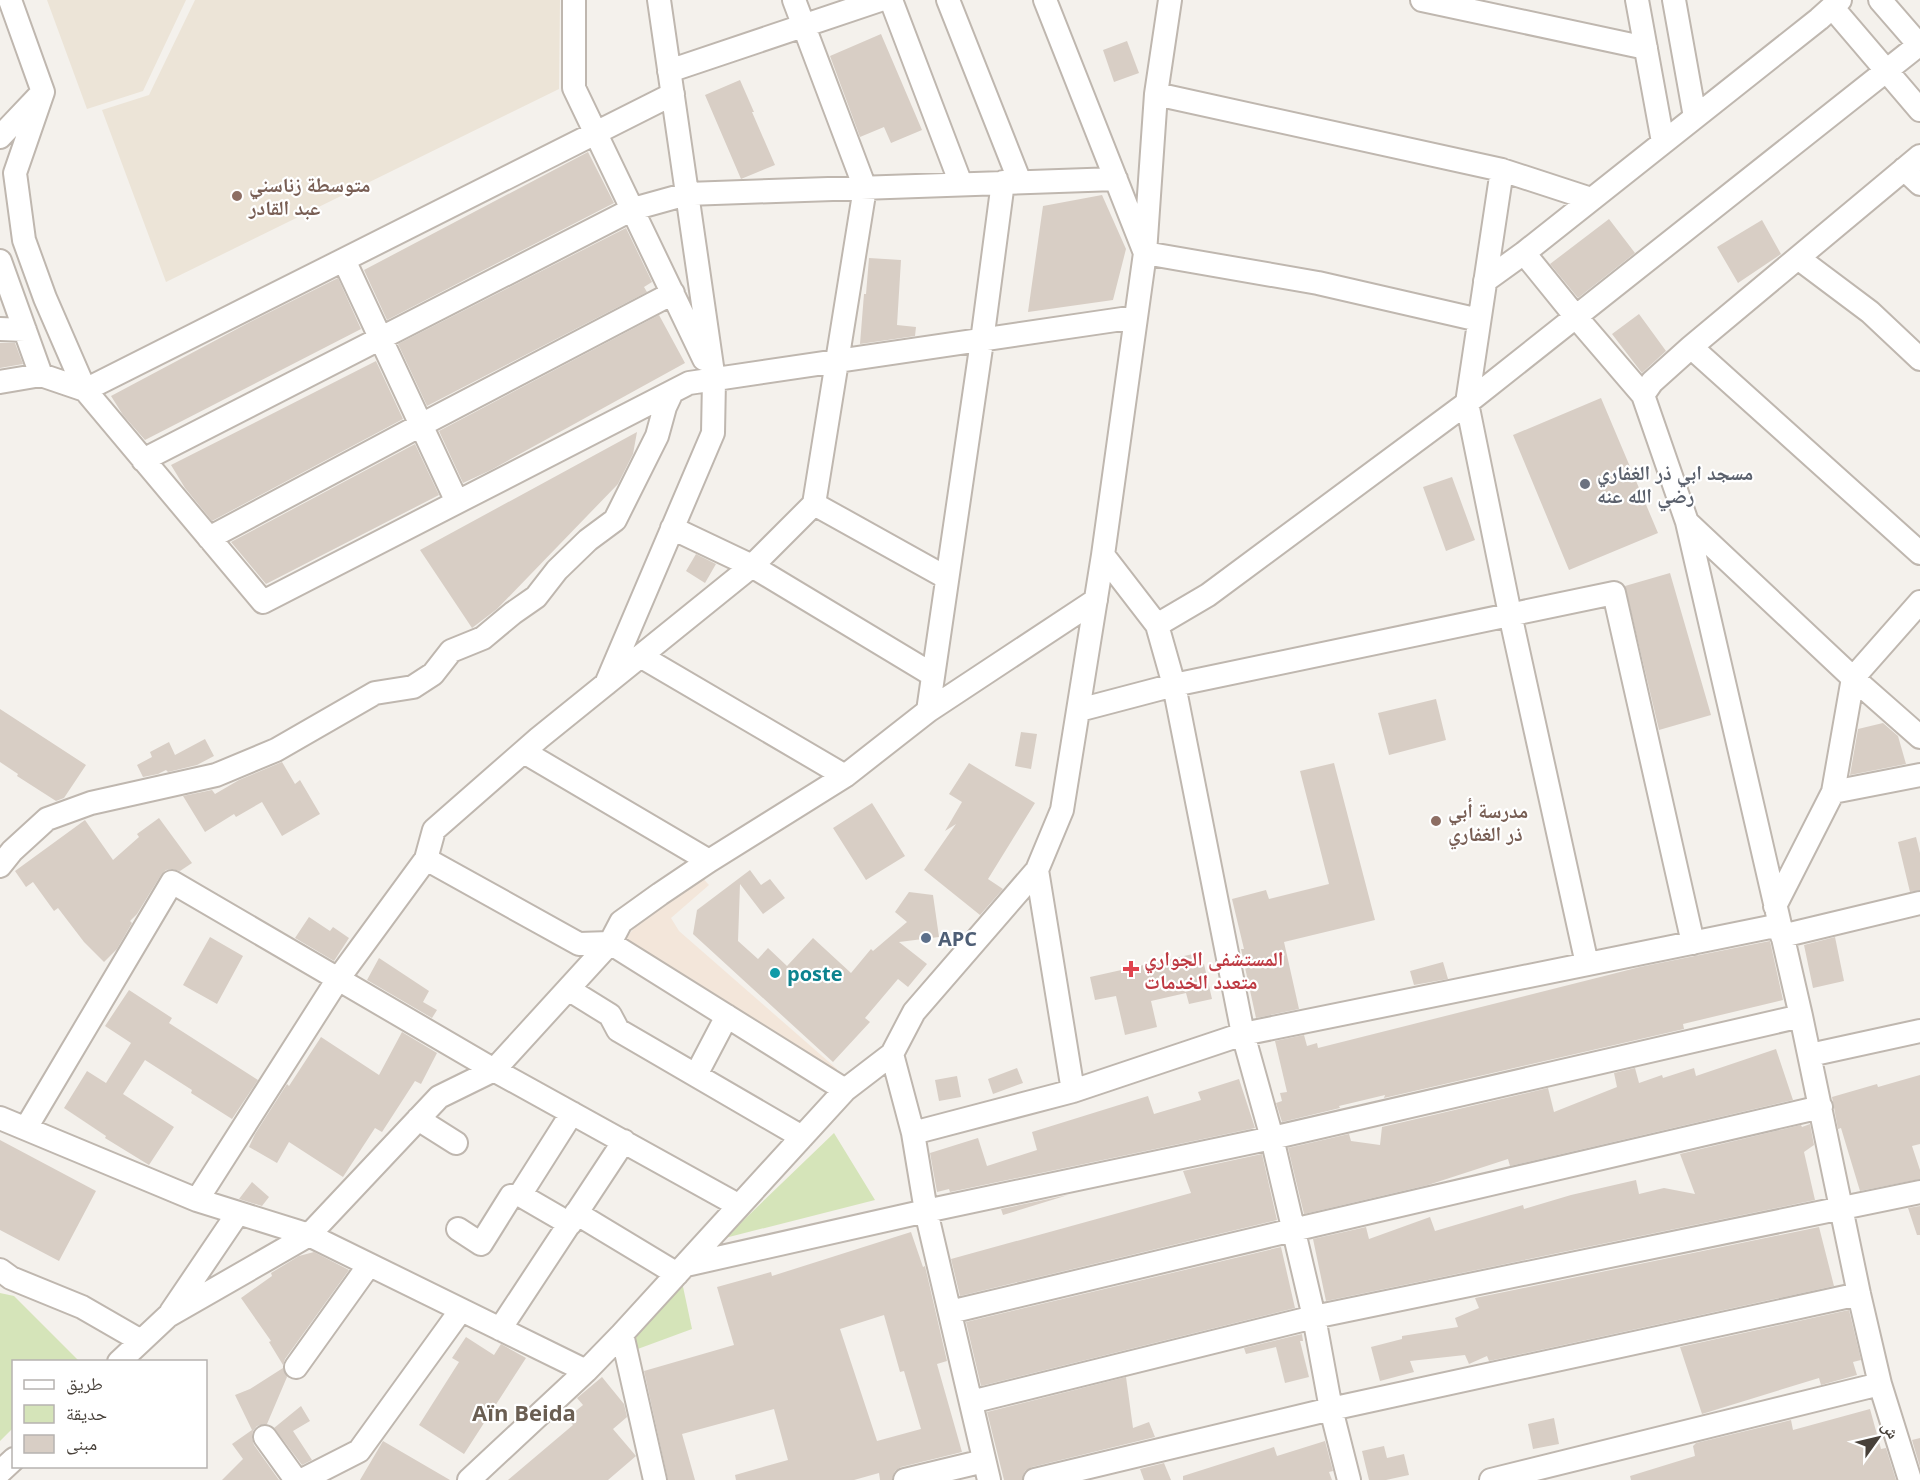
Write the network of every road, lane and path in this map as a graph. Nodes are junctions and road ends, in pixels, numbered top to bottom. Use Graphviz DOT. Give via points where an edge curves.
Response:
graph roads {
  1 [pos="10,0"];
  2 [pos="574,0"];
  3 [pos="659,0"];
  4 [pos="794,0"];
  5 [pos="880,0"];
  6 [pos="891,0"];
  7 [pos="948,0"];
  8 [pos="1045,0"];
  9 [pos="1170,0"];
  10 [pos="1422,0"];
  11 [pos="1637,0"];
  12 [pos="1674,0"];
  13 [pos="1880,0"];
  14 [pos="1836,4"];
  15 [pos="803,25"];
  16 [pos="1920,45"];
  17 [pos="1646,48"];
  18 [pos="669,71"];
  19 [pos="1886,71"];
  20 [pos="43,92"];
  21 [pos="673,94"];
  22 [pos="1156,94"];
  23 [pos="1920,110"];
  24 [pos="1695,117"];
  25 [pos="597,133"];
  26 [pos="0,137"];
  27 [pos="1663,142"];
  28 [pos="1915,169"];
  29 [pos="1502,170"];
  30 [pos="1116,179"];
  31 [pos="1012,182"];
  32 [pos="961,184"];
  33 [pos="865,188"];
  34 [pos="687,194"];
  35 [pos="1591,199"];
  36 [pos="633,209"];
  37 [pos="1145,253"];
  38 [pos="1524,253"];
  39 [pos="1798,258"];
  40 [pos="344,260"];
  41 [pos="0,261"];
  42 [pos="1485,280"];
  43 [pos="673,293"];
  44 [pos="1136,317"];
  45 [pos="1576,317"];
  46 [pos="1479,320"];
  47 [pos="0,329"];
  48 [pos="25,330"];
  49 [pos="381,339"];
  50 [pos="982,340"];
  51 [pos="1691,347"];
  52 [pos="1920,359"];
  53 [pos="837,362"];
  54 [pos="41,375"];
  55 [pos="714,380"];
  56 [pos="0,382"];
  57 [pos="85,390"];
  58 [pos="672,392"];
  59 [pos="1643,395"];
  60 [pos="1467,403"];
  61 [pos="421,425"];
  62 [pos="143,460"];
  63 [pos="457,502"];
  64 [pos="814,504"];
  65 [pos="1687,522"];
  66 [pos="672,528"];
  67 [pos="209,538"];
  68 [pos="1920,553"];
  69 [pos="1103,555"];
  70 [pos="752,566"];
  71 [pos="948,578"];
  72 [pos="1096,600"];
  73 [pos="1920,602"];
  74 [pos="1510,614"];
  75 [pos="1157,625"];
  76 [pos="642,657"];
  77 [pos="933,675"];
  78 [pos="1853,678"];
  79 [pos="1174,685"];
  80 [pos="605,686"];
  81 [pos="1078,710"];
  82 [pos="928,711"];
  83 [pos="1920,737"];
  84 [pos="524,752"];
  85 [pos="1920,775"];
  86 [pos="845,776"];
  87 [pos="1833,792"];
  88 [pos="426,859"];
  89 [pos="709,861"];
  90 [pos="0,866"];
  91 [pos="1037,870"];
  92 [pos="1920,903"];
  93 [pos="1779,922"];
  94 [pos="610,943"];
  95 [pos="1693,943"];
  96 [pos="1587,964"];
  97 [pos="338,979"];
  98 [pos="568,989"];
  99 [pos="727,1016"];
  100 [pos="1801,1016"];
  101 [pos="1920,1031"];
  102 [pos="1242,1034"];
  103 [pos="892,1054"];
  104 [pos="1810,1055"];
  105 [pos="494,1070"];
  106 [pos="696,1075"];
  107 [pos="845,1090"];
  108 [pos="1073,1091"];
  109 [pos="1821,1107"];
  110 [pos="572,1113"];
  111 [pos="0,1118"];
  112 [pos="418,1119"];
  113 [pos="26,1128"];
  114 [pos="913,1133"];
  115 [pos="802,1137"];
  116 [pos="1272,1138"];
  117 [pos="624,1141"];
  118 [pos="456,1143"];
  119 [pos="1920,1192"];
  120 [pos="520,1196"];
  121 [pos="196,1200"];
  122 [pos="738,1205"];
  123 [pos="1841,1209"];
  124 [pos="926,1211"];
  125 [pos="238,1213"];
  126 [pos="573,1219"];
  127 [pos="458,1229"];
  128 [pos="1293,1230"];
  129 [pos="309,1235"];
  130 [pos="369,1265"];
  131 [pos="0,1270"];
  132 [pos="681,1270"];
  133 [pos="1859,1294"];
  134 [pos="461,1310"];
  135 [pos="950,1312"];
  136 [pos="168,1316"];
  137 [pos="1314,1317"];
  138 [pos="500,1329"];
  139 [pos="622,1334"];
  140 [pos="141,1341"];
  141 [pos="121,1360"];
  142 [pos="296,1366"];
  143 [pos="586,1371"];
  144 [pos="1880,1384"];
  145 [pos="971,1402"];
  146 [pos="1331,1408"];
  147 [pos="265,1437"];
  148 [pos="12,1461"];
  149 [pos="987,1471"];
  150 [pos="0,1472"];
  151 [pos="654,1479"];
  152 [pos="296,1480"];
  153 [pos="302,1480"];
  154 [pos="469,1480"];
  155 [pos="905,1480"];
  156 [pos="1035,1480"];
  157 [pos="1349,1480"];
  158 [pos="1491,1480"];
  159 [pos="1910,1480"];
  1 -- 20 [label="street"];
  2 -- 25 [label="street" via="574,88"];
  3 -- 18 [label="street"];
  4 -- 15 [label="street"];
  5 -- 15 [label="street"];
  6 -- 32 [label="street"];
  7 -- 31 [label="street"];
  8 -- 30 [label="street"];
  9 -- 22 [label="street"];
  10 -- 17 [label="street"];
  11 -- 17 [label="street"];
  12 -- 24 [label="street"];
  13 -- 16 [label="street"];
  14 -- 19 [label="street"];
  14 -- 24 [label="street"];
  15 -- 18 [label="street"];
  15 -- 33 [label="street"];
  16 -- 19 [label="street"];
  17 -- 27 [label="street"];
  18 -- 21 [label="street"];
  19 -- 23 [label="street"];
  19 -- 45 [label="street"];
  20 -- 26 [label="street"];
  20 -- 57 [label="street" via="15,173 16,184 24,240"];
  21 -- 25 [label="street"];
  21 -- 34 [label="street"];
  22 -- 29 [label="street"];
  22 -- 37 [label="street"];
  24 -- 27 [label="street"];
  25 -- 36 [label="street"];
  25 -- 40 [label="street"];
  27 -- 35 [label="street"];
  28 -- 39 [label="street"];
  29 -- 35 [label="street"];
  29 -- 42 [label="street"];
  30 -- 31 [label="street"];
  30 -- 37 [label="street"];
  31 -- 32 [label="street"];
  31 -- 50 [label="street"];
  32 -- 33 [label="street"];
  33 -- 34 [label="street"];
  33 -- 53 [label="street"];
  34 -- 36 [label="street"];
  34 -- 55 [label="street"];
  35 -- 38 [label="street"];
  36 -- 43 [label="street"];
  36 -- 49 [label="street"];
  37 -- 44 [label="street"];
  37 -- 46 [label="street" via="1318,283"];
  38 -- 42 [label="street"];
  38 -- 45 [label="street"];
  39 -- 51 [label="street"];
  39 -- 52 [label="street" via="1869,312"];
  40 -- 49 [label="street"];
  40 -- 57 [label="street"];
  41 -- 48 [label="street"];
  42 -- 46 [label="street"];
  43 -- 55 [label="street"];
  43 -- 61 [label="street"];
  44 -- 50 [label="street"];
  44 -- 69 [label="street"];
  45 -- 59 [label="street"];
  45 -- 60 [label="street"];
  46 -- 60 [label="street"];
  47 -- 48 [label="street"];
  48 -- 54 [label="street"];
  49 -- 61 [label="street"];
  49 -- 62 [label="street"];
  50 -- 53 [label="street"];
  50 -- 71 [label="street"];
  51 -- 59 [label="street"];
  51 -- 68 [label="street"];
  53 -- 55 [label="street"];
  53 -- 64 [label="street"];
  54 -- 56 [label="street"];
  54 -- 57 [label="street"];
  55 -- 58 [label="street" via="689,383"];
  55 -- 66 [label="street" via="713,433"];
  57 -- 62 [label="street"];
  58 -- 63 [label="street"];
  58 -- 90 [label="street" via="657,436 615,520 557,570 536,597 483,638 451,651 433,674 413,687 375,693 276,750 216,775 91,803 47,819"];
  59 -- 65 [label="street"];
  60 -- 74 [label="street"];
  60 -- 75 [label="street" via="1208,595"];
  61 -- 63 [label="street"];
  61 -- 67 [label="street"];
  62 -- 67 [label="street"];
  63 -- 67 [label="street" via="263,602"];
  64 -- 70 [label="street"];
  64 -- 71 [label="street"];
  65 -- 78 [label="street"];
  65 -- 93 [label="street"];
  66 -- 70 [label="street"];
  66 -- 80 [label="street"];
  69 -- 72 [label="street"];
  69 -- 75 [label="street"];
  70 -- 76 [label="street"];
  70 -- 77 [label="street"];
  71 -- 77 [label="street"];
  72 -- 81 [label="street"];
  72 -- 82 [label="street"];
  73 -- 78 [label="street"];
  74 -- 79 [label="street"];
  74 -- 95 [label="street" via="1614,593"];
  74 -- 96 [label="street"];
  75 -- 79 [label="street"];
  76 -- 80 [label="street"];
  76 -- 86 [label="street"];
  77 -- 82 [label="street"];
  78 -- 83 [label="street"];
  78 -- 87 [label="street"];
  79 -- 81 [label="street"];
  79 -- 102 [label="street"];
  80 -- 84 [label="street"];
  81 -- 91 [label="street" via="1062,810"];
  82 -- 86 [label="street"];
  84 -- 88 [label="street" via="434,830"];
  84 -- 89 [label="street"];
  85 -- 87 [label="street"];
  86 -- 89 [label="street"];
  87 -- 93 [label="street"];
  88 -- 94 [label="street" via="579,944"];
  88 -- 97 [label="street"];
  89 -- 94 [label="street" via="621,922"];
  91 -- 103 [label="street" via="914,1012"];
  91 -- 108 [label="street"];
  92 -- 93 [label="street"];
  93 -- 95 [label="street"];
  93 -- 100 [label="street"];
  94 -- 98 [label="street"];
  94 -- 99 [label="street"];
  95 -- 96 [label="street"];
  96 -- 102 [label="street"];
  97 -- 105 [label="street"];
  97 -- 113 [label="street" via="172,882"];
  97 -- 121 [label="street"];
  98 -- 105 [label="street"];
  98 -- 106 [label="street" via="610,1015 618,1030"];
  99 -- 106 [label="street"];
  99 -- 107 [label="street"];
  100 -- 104 [label="street"];
  100 -- 116 [label="street"];
  101 -- 104 [label="street"];
  102 -- 108 [label="street"];
  102 -- 116 [label="street"];
  103 -- 107 [label="street"];
  103 -- 114 [label="street"];
  104 -- 109 [label="street"];
  105 -- 110 [label="street"];
  105 -- 112 [label="street" via="439,1097"];
  106 -- 115 [label="street"];
  107 -- 115 [label="street"];
  108 -- 114 [label="street"];
  109 -- 123 [label="street"];
  109 -- 128 [label="street"];
  110 -- 117 [label="street"];
  110 -- 120 [label="street"];
  111 -- 113 [label="street"];
  112 -- 118 [label="street"];
  112 -- 129 [label="street"];
  113 -- 121 [label="street"];
  114 -- 124 [label="street"];
  115 -- 122 [label="street"];
  116 -- 124 [label="street"];
  116 -- 128 [label="street"];
  117 -- 122 [label="street"];
  117 -- 126 [label="street"];
  119 -- 123 [label="street"];
  120 -- 126 [label="street"];
  120 -- 127 [label="street" via="512,1196 481,1244"];
  121 -- 125 [label="street"];
  122 -- 132 [label="street"];
  123 -- 133 [label="street"];
  123 -- 137 [label="street"];
  124 -- 132 [label="street"];
  124 -- 135 [label="street"];
  125 -- 129 [label="street"];
  125 -- 136 [label="street"];
  126 -- 132 [label="street"];
  126 -- 138 [label="street"];
  128 -- 135 [label="street"];
  128 -- 137 [label="street"];
  129 -- 130 [label="street"];
  129 -- 136 [label="street"];
  130 -- 134 [label="street"];
  130 -- 142 [label="street"];
  131 -- 140 [label="street" via="82,1307"];
  132 -- 139 [label="street"];
  133 -- 144 [label="street"];
  133 -- 146 [label="street"];
  134 -- 138 [label="street"];
  134 -- 153 [label="street" via="359,1451"];
  135 -- 145 [label="street"];
  136 -- 140 [label="street"];
  137 -- 145 [label="street"];
  137 -- 146 [label="street"];
  138 -- 143 [label="street"];
  139 -- 143 [label="street"];
  139 -- 151 [label="street"];
  140 -- 141 [label="street"];
  143 -- 154 [label="street"];
  144 -- 158 [label="street"];
  144 -- 159 [label="street"];
  145 -- 149 [label="street"];
  146 -- 156 [label="street"];
  146 -- 157 [label="street"];
  147 -- 152 [label="street"];
  148 -- 150 [label="street"];
  149 -- 155 [label="street"];
}
